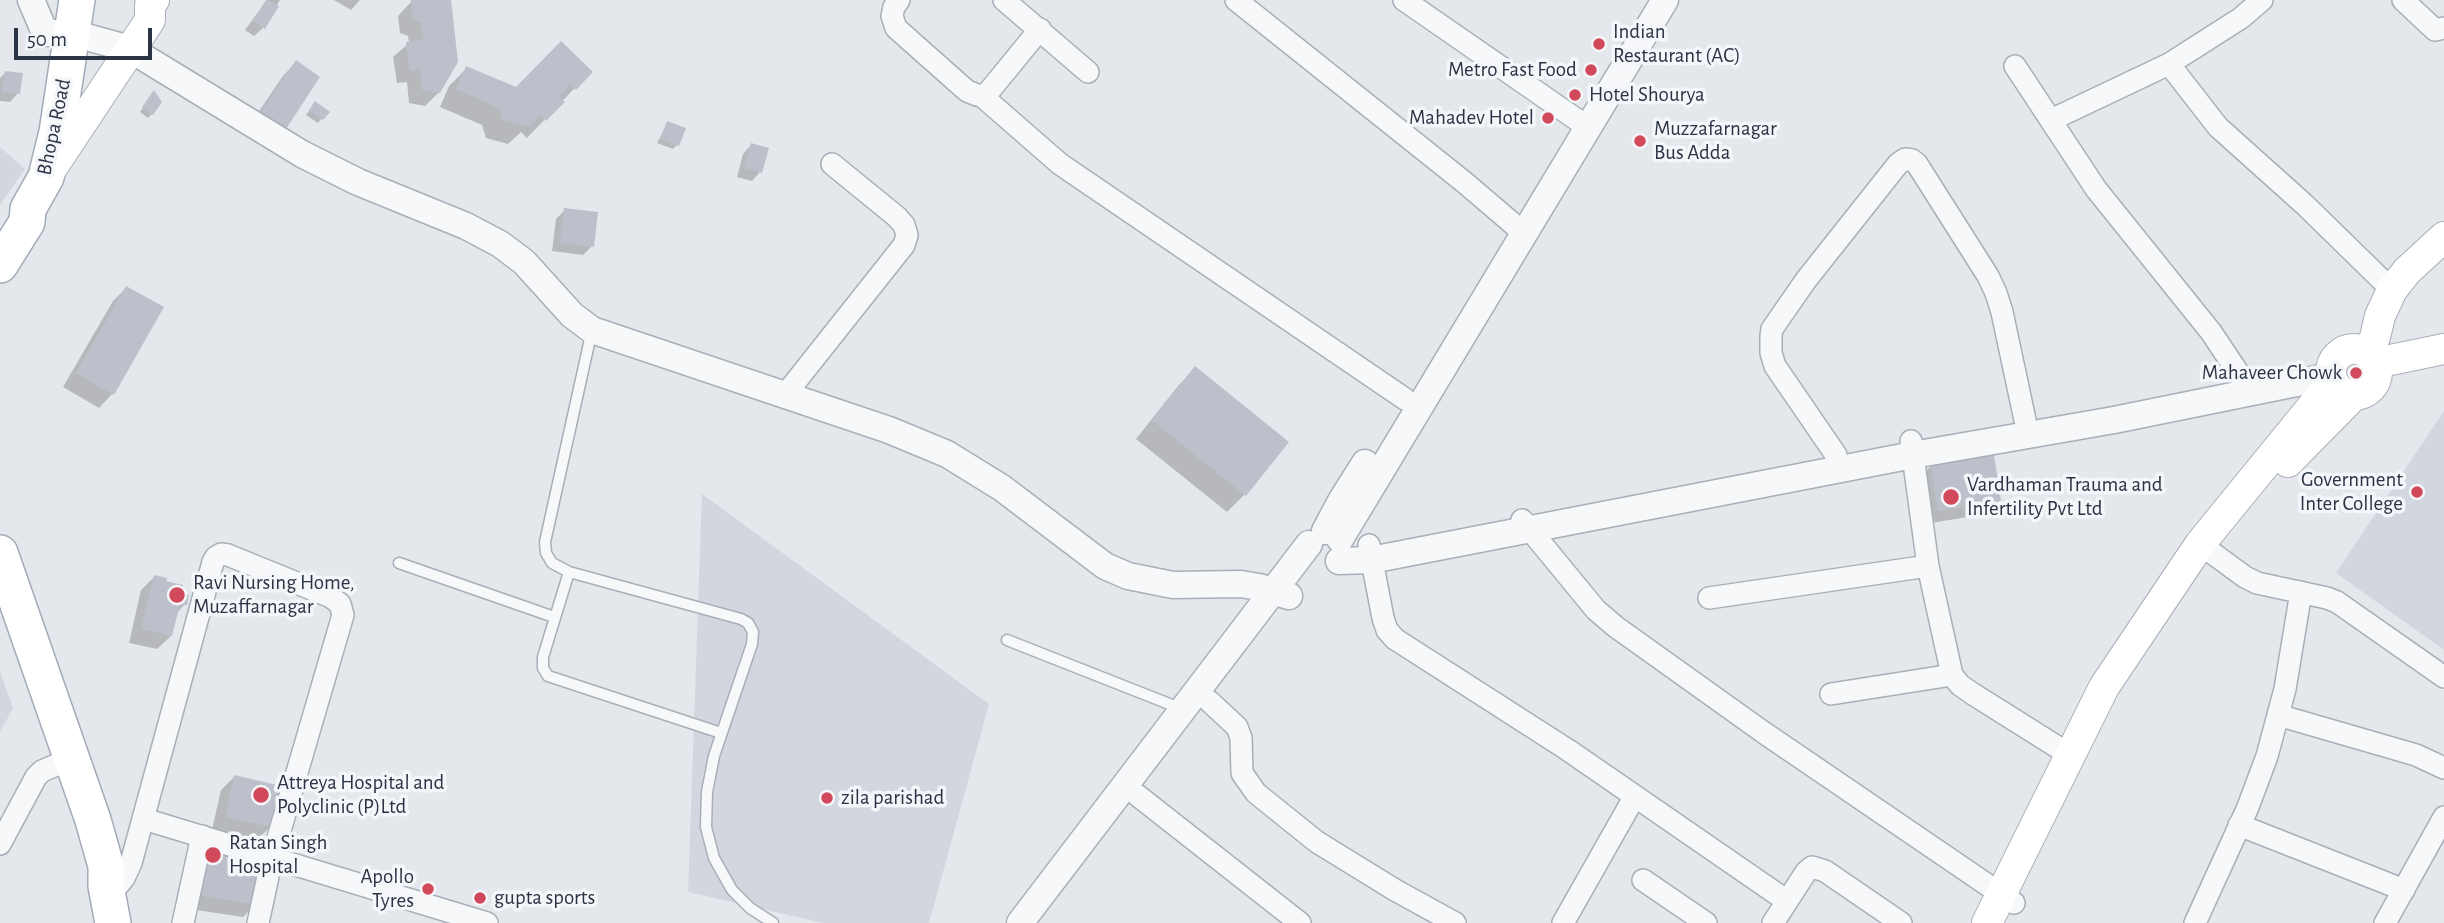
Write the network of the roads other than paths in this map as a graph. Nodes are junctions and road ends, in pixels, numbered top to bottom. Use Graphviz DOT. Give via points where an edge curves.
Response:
graph roads {
  1 [pos="31,0"];
  2 [pos="899,0"];
  3 [pos="1004,0"];
  4 [pos="1236,0"];
  5 [pos="1404,0"];
  6 [pos="1649,0"];
  7 [pos="1665,0"];
  8 [pos="2262,0"];
  9 [pos="2403,0"];
  10 [pos="158,7"];
  11 [pos="65,22"];
  12 [pos="2444,28"];
  13 [pos="1040,29"];
  14 [pos="130,49"];
  15 [pos="2169,64"];
  16 [pos="2015,66"];
  17 [pos="1088,72"];
  18 [pos="982,96"];
  19 [pos="2051,120"];
  20 [pos="1583,124"];
  21 [pos="832,164"];
  22 [pos="46,177"];
  23 [pos="28,209"];
  24 [pos="1520,230"];
  25 [pos="2444,237"];
  26 [pos="0,244"];
  27 [pos="0,265"];
  28 [pos="2436,269"];
  29 [pos="2392,290"];
  30 [pos="592,330"];
  31 [pos="2444,349"];
  32 [pos="2355,368"];
  33 [pos="2444,368"];
  34 [pos="2247,385"];
  35 [pos="785,395"];
  36 [pos="1405,399"];
  37 [pos="2025,420"];
  38 [pos="1912,448"];
  39 [pos="1836,456"];
  40 [pos="1526,524"];
  41 [pos="1339,548"];
  42 [pos="2206,549"];
  43 [pos="0,554"];
  44 [pos="399,563"];
  45 [pos="1927,566"];
  46 [pos="569,572"];
  47 [pos="0,591"];
  48 [pos="2301,592"];
  49 [pos="1281,593"];
  50 [pos="1709,598"];
  51 [pos="554,617"];
  52 [pos="1007,640"];
  53 [pos="1952,675"];
  54 [pos="2444,677"];
  55 [pos="1831,694"];
  56 [pos="1209,701"];
  57 [pos="1182,709"];
  58 [pos="2278,715"];
  59 [pos="720,733"];
  60 [pos="2070,755"];
  61 [pos="61,763"];
  62 [pos="2444,768"];
  63 [pos="1137,795"];
  64 [pos="1635,796"];
  65 [pos="2444,817"];
  66 [pos="144,819"];
  67 [pos="2239,825"];
  68 [pos="202,836"];
  69 [pos="0,844"];
  70 [pos="272,858"];
  71 [pos="1643,880"];
  72 [pos="2403,890"];
  73 [pos="1787,901"];
  74 [pos="109,902"];
  75 [pos="2006,907"];
  76 [pos="463,920"];
  77 [pos="183,923"];
  78 [pos="258,923"];
  79 [pos="487,923"];
  80 [pos="773,923"];
  81 [pos="1020,923"];
  82 [pos="1041,923"];
  83 [pos="1300,923"];
  84 [pos="1455,923"];
  85 [pos="1563,923"];
  86 [pos="1706,923"];
  87 [pos="1773,923"];
  88 [pos="1901,923"];
  89 [pos="1987,923"];
  90 [pos="2196,923"];
  91 [pos="2385,923"];
  1 -- 11 [label="street"];
  2 -- 18 [label="street" via="892,16 896,28 967,91"];
  3 -- 13 [label="street"];
  4 -- 24 [label="street"];
  5 -- 20 [label="street"];
  6 -- 20 [label="street"];
  7 -- 20 [label="street"];
  8 -- 15 [label="street"];
  9 -- 12 [label="street" via="2435,30"];
  10 -- 14 [label="main road"];
  11 -- 14 [label="street"];
  11 -- 22 [label="main road, Bhopa Road" via="61,109"];
  13 -- 17 [label="street"];
  13 -- 18 [label="street"];
  14 -- 22 [label="main road"];
  14 -- 30 [label="street" via="302,154 500,244"];
  15 -- 19 [label="street"];
  15 -- 29 [label="street" via="2218,127"];
  16 -- 19 [label="street"];
  18 -- 36 [label="street" via="1060,164"];
  19 -- 34 [label="street" via="2096,189 2211,332"];
  20 -- 24 [label="street"];
  21 -- 35 [label="street" via="897,217 907,235 904,246"];
  22 -- 23 [label="main road, Bhopa Road"];
  23 -- 26 [label="main road"];
  23 -- 27 [label="main road" via="27,222"];
  24 -- 36 [label="street"];
  24 -- 41 [label="street"];
  25 -- 29 [label="main road"];
  28 -- 32 [label="main road"];
  29 -- 32 [label="main road"];
  30 -- 35 [label="street"];
  30 -- 46 [label="lane" via="545,542 552,563"];
  31 -- 32 [label="main road"];
  32 -- 33 [label="main road"];
  32 -- 34 [label="street"];
  32 -- 42 [label="main road" via="2269,482"];
  34 -- 37 [label="street"];
  34 -- 38 [label="street" via="2114,420"];
  35 -- 49 [label="street" via="947,454 1002,488 1105,566 1128,576 1173,585 1241,584"];
  36 -- 41 [label="street" via="1341,500"];
  37 -- 38 [label="street"];
  37 -- 39 [label="street" via="1996,293 1917,164 1905,159 1772,329 1775,366"];
  38 -- 39 [label="street"];
  38 -- 40 [label="street"];
  38 -- 45 [label="street"];
  39 -- 40 [label="street"];
  40 -- 41 [label="street"];
  40 -- 75 [label="street" via="1616,628"];
  41 -- 49 [label="street"];
  41 -- 64 [label="street" via="1395,639"];
  42 -- 48 [label="street" via="2257,583"];
  42 -- 60 [label="main road" via="2104,687"];
  42 -- 75 [label="main road" via="2117,695"];
  43 -- 74 [label="main road" via="93,820 106,866"];
  44 -- 51 [label="lane"];
  45 -- 50 [label="street"];
  45 -- 53 [label="street"];
  46 -- 51 [label="lane"];
  46 -- 59 [label="lane" via="748,623 752,644"];
  47 -- 61 [label="main road"];
  48 -- 54 [label="street" via="2337,602"];
  48 -- 58 [label="street"];
  49 -- 56 [label="street"];
  49 -- 57 [label="street"];
  51 -- 59 [label="lane" via="543,657 548,676"];
  52 -- 57 [label="lane"];
  53 -- 55 [label="street"];
  53 -- 60 [label="street" via="1973,694"];
  56 -- 63 [label="street"];
  56 -- 84 [label="street" via="1237,727 1242,773 1256,793 1317,842"];
  57 -- 81 [label="street"];
  58 -- 62 [label="street" via="2416,755"];
  58 -- 67 [label="street"];
  59 -- 80 [label="lane" via="707,792 706,827 714,858 732,890"];
  60 -- 75 [label="main road"];
  61 -- 69 [label="street" via="36,777"];
  61 -- 74 [label="main road"];
  63 -- 82 [label="street"];
  63 -- 83 [label="street"];
  64 -- 73 [label="street"];
  64 -- 85 [label="street"];
  65 -- 72 [label="street"];
  66 -- 68 [label="street"];
  66 -- 70 [label="street" via="214,562 216,556 228,555 331,597 340,604 343,615"];
  66 -- 74 [label="street" via="131,863"];
  67 -- 72 [label="street"];
  67 -- 90 [label="street"];
  68 -- 70 [label="street"];
  68 -- 77 [label="street"];
  70 -- 76 [label="street"];
  70 -- 78 [label="street"];
  71 -- 86 [label="street"];
  72 -- 91 [label="street"];
  73 -- 87 [label="street"];
  73 -- 88 [label="street" via="1806,872 1818,867"];
  75 -- 89 [label="main road"];
  76 -- 79 [label="street"];
}
